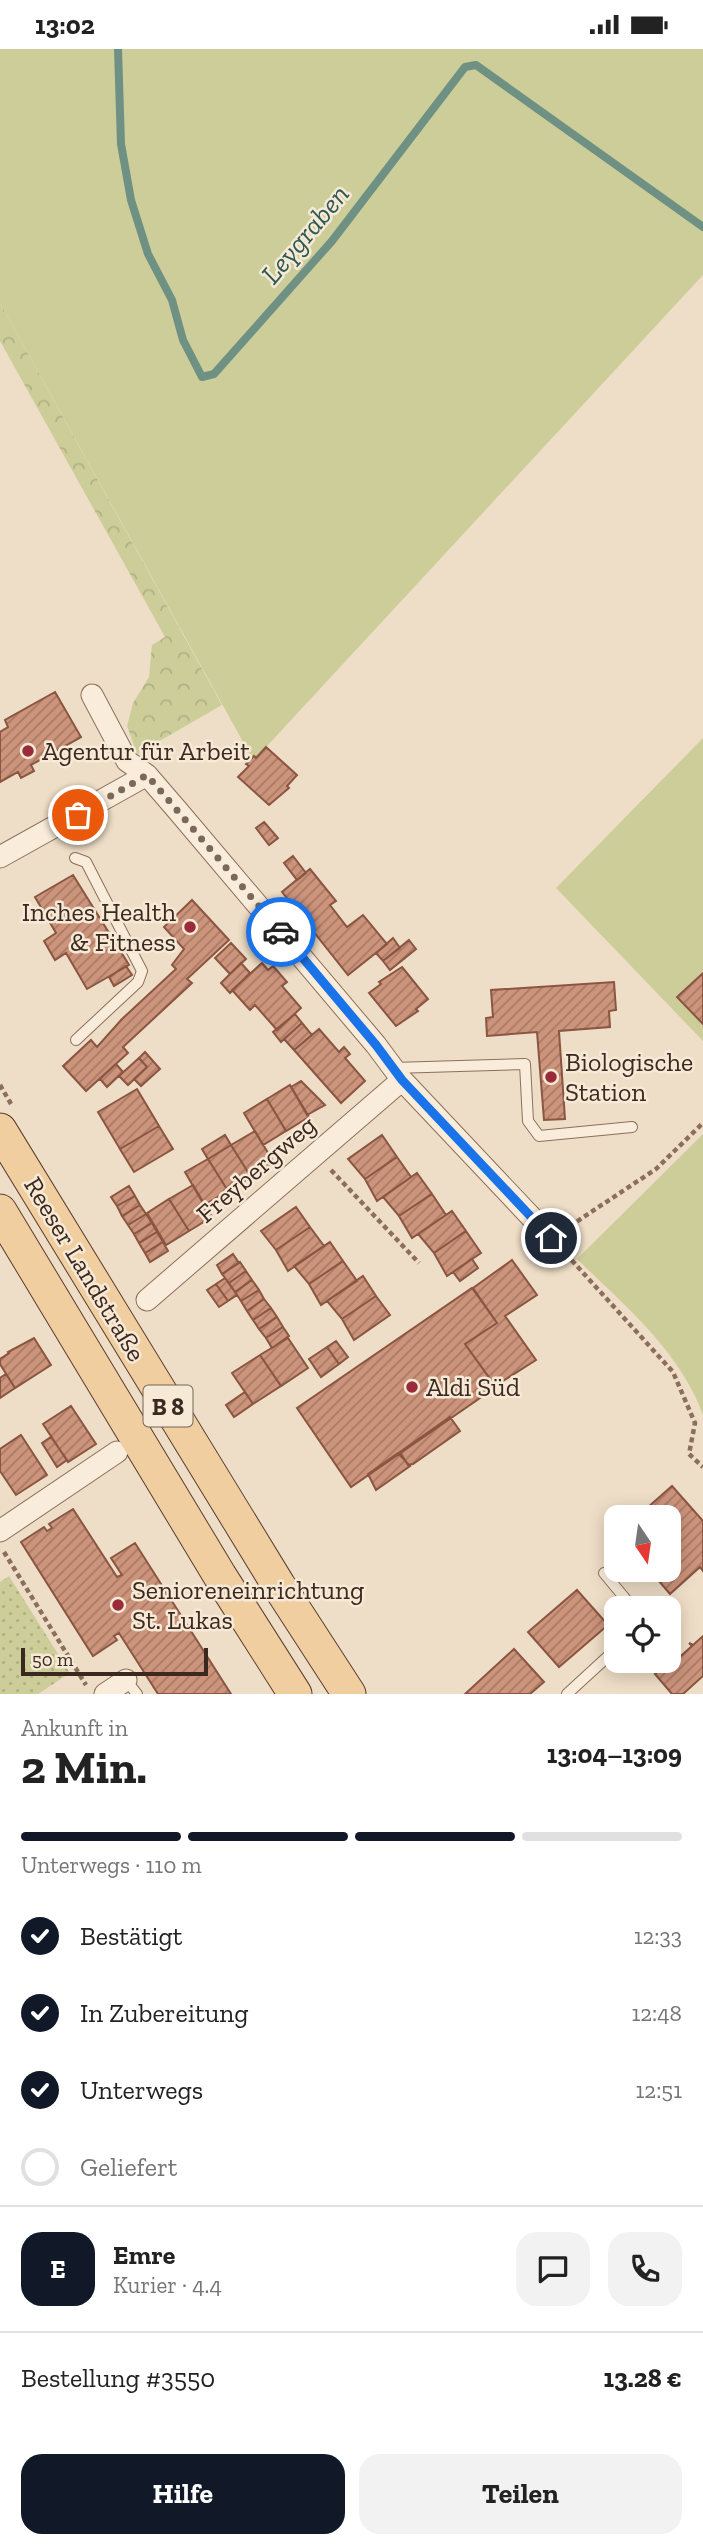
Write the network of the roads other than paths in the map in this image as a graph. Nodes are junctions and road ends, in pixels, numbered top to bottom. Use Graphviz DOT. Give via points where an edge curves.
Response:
graph roads {
  1 [pos="92,695"];
  2 [pos="147,775"];
  3 [pos="0,857"];
  4 [pos="75,858"];
  5 [pos="76,1040"];
  6 [pos="397,1074"];
  7 [pos="632,1127"];
  8 [pos="0,1129"];
  9 [pos="0,1211"];
  10 [pos="551,1238"];
  11 [pos="147,1300"];
  12 [pos="117,1453"];
  13 [pos="0,1531"];
  14 [pos="611,1582"];
  15 [pos="623,1596"];
  16 [pos="604,1660"];
  17 [pos="131,1687"];
  18 [pos="105,1694"];
  19 [pos="295,1694"];
  20 [pos="349,1694"];
  21 [pos="567,1694"];
  1 -- 2 [label="street" via="127,761"];
  2 -- 3 [label="street"];
  2 -- 6 [label="street"];
  4 -- 5 [label="lane" via="86,862 142,971 138,982"];
  6 -- 7 [label="lane" via="526,1064 528,1121 539,1136"];
  6 -- 10 [label="street"];
  6 -- 11 [label="street, Freybergweg" via="316,1154"];
  8 -- 20 [label="main road, Reeser Landstraße / B 8"];
  9 -- 19 [label="main road, Reeser Landstraße / B 8"];
  12 -- 13 [label="street"];
  14 -- 15 [label="lane"];
  16 -- 21 [label="lane"];
  17 -- 18 [label="street"];
}
